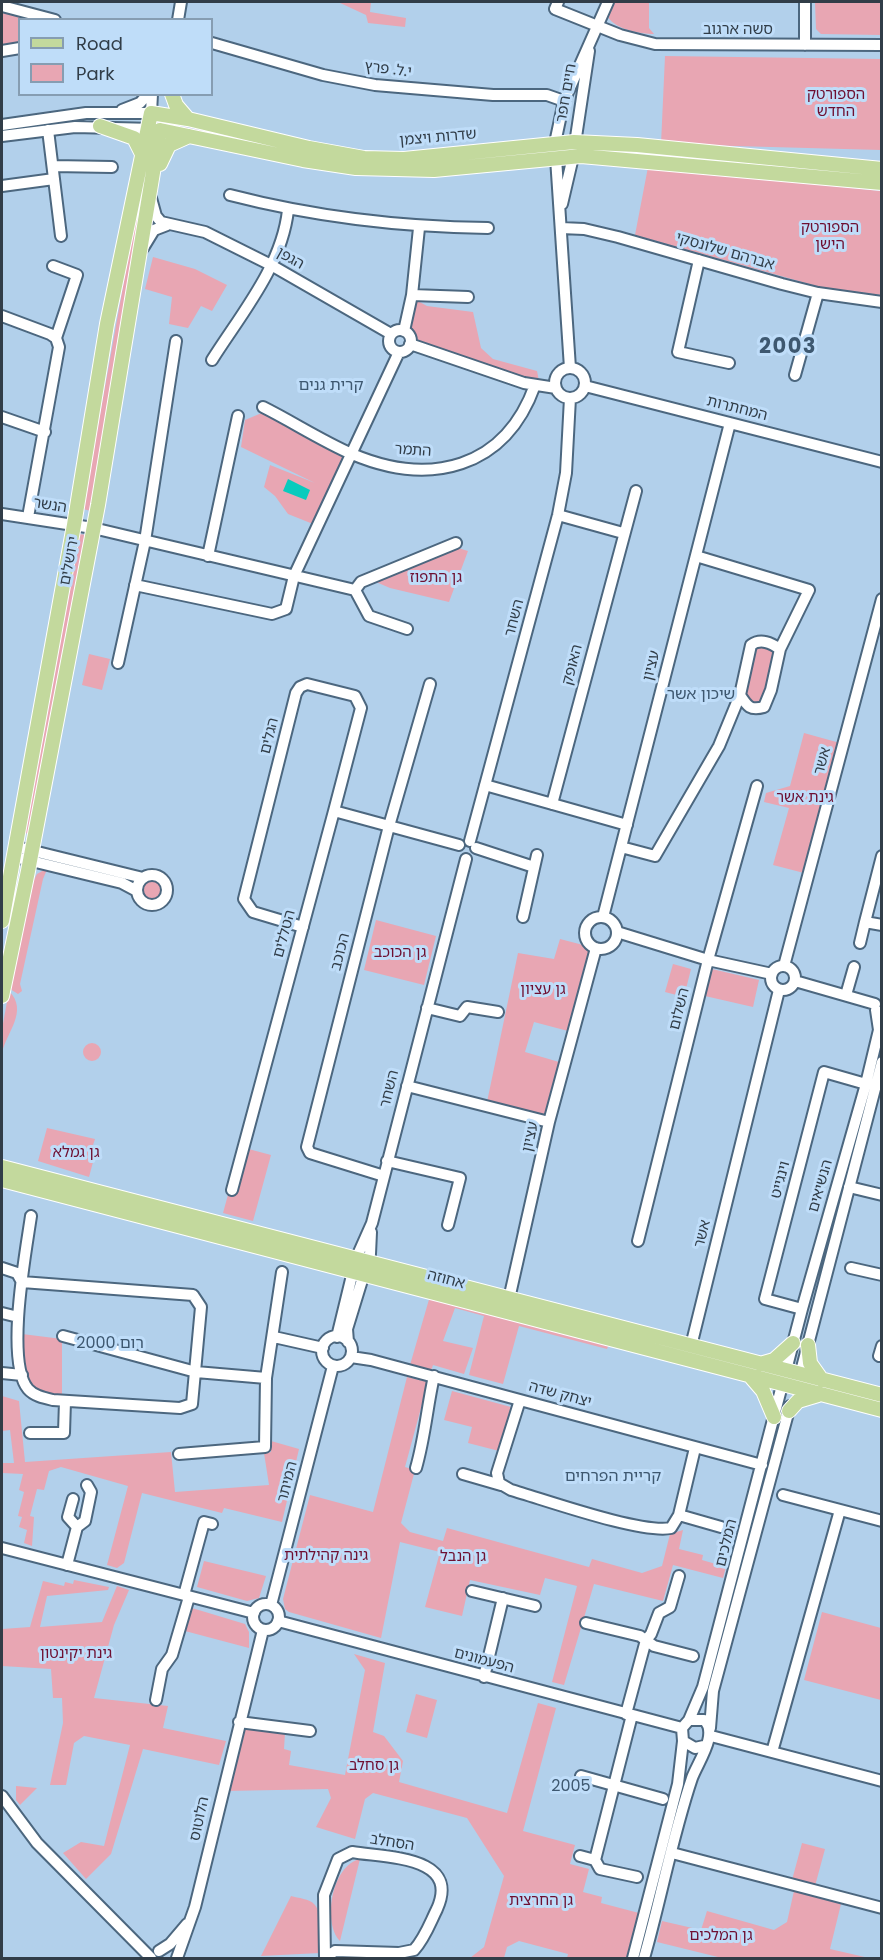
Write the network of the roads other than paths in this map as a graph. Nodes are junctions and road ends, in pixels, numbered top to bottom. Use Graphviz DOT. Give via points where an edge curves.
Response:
graph roads {
  1 [pos="181,2"];
  2 [pos="558,2"];
  3 [pos="608,2"];
  4 [pos="805,2"];
  5 [pos="2,6"];
  6 [pos="47,18"];
  7 [pos="178,18"];
  8 [pos="595,30"];
  9 [pos="213,43"];
  10 [pos="804,45"];
  11 [pos="882,45"];
  12 [pos="18,48"];
  13 [pos="2,51"];
  14 [pos="146,96"];
  15 [pos="153,96"];
  16 [pos="170,96"];
  17 [pos="172,96"];
  18 [pos="564,101"];
  19 [pos="110,112"];
  20 [pos="158,114"];
  21 [pos="188,119"];
  22 [pos="2,125"];
  23 [pos="100,126"];
  24 [pos="154,129"];
  25 [pos="48,130"];
  26 [pos="193,135"];
  27 [pos="2,136"];
  28 [pos="574,142"];
  29 [pos="555,143"];
  30 [pos="142,156"];
  31 [pos="573,157"];
  32 [pos="555,158"];
  33 [pos="53,166"];
  34 [pos="112,167"];
  35 [pos="882,169"];
  36 [pos="54,179"];
  37 [pos="153,179"];
  38 [pos="882,183"];
  39 [pos="2,186"];
  40 [pos="151,194"];
  41 [pos="230,195"];
  42 [pos="288,210"];
  43 [pos="560,213"];
  44 [pos="167,225"];
  45 [pos="419,228"];
  46 [pos="488,228"];
  47 [pos="561,228"];
  48 [pos="61,236"];
  49 [pos="141,250"];
  50 [pos="699,260"];
  51 [pos="54,266"];
  52 [pos="271,266"];
  53 [pos="819,293"];
  54 [pos="412,296"];
  55 [pos="468,297"];
  56 [pos="882,302"];
  57 [pos="2,316"];
  58 [pos="404,331"];
  59 [pos="391,334"];
  60 [pos="56,338"];
  61 [pos="176,341"];
  62 [pos="410,344"];
  63 [pos="399,352"];
  64 [pos="212,360"];
  65 [pos="729,363"];
  66 [pos="570,368"];
  67 [pos="795,375"];
  68 [pos="535,385"];
  69 [pos="585,386"];
  70 [pos="556,388"];
  71 [pos="570,398"];
  72 [pos="263,407"];
  73 [pos="238,416"];
  74 [pos="2,417"];
  75 [pos="730,423"];
  76 [pos="45,432"];
  77 [pos="353,454"];
  78 [pos="882,462"];
  79 [pos="636,491"];
  80 [pos="2,514"];
  81 [pos="558,515"];
  82 [pos="28,517"];
  83 [pos="74,525"];
  84 [pos="93,528"];
  85 [pos="623,533"];
  86 [pos="145,541"];
  87 [pos="456,543"];
  88 [pos="208,556"];
  89 [pos="696,556"];
  90 [pos="294,576"];
  91 [pos="135,585"];
  92 [pos="355,590"];
  93 [pos="882,599"];
  94 [pos="407,629"];
  95 [pos="780,650"];
  96 [pos="118,663"];
  97 [pos="430,684"];
  98 [pos="740,695"];
  99 [pos="485,785"];
  100 [pos="757,786"];
  101 [pos="552,804"];
  102 [pos="334,811"];
  103 [pos="627,825"];
  104 [pos="389,826"];
  105 [pos="473,844"];
  106 [pos="459,845"];
  107 [pos="621,848"];
  108 [pos="16,852"];
  109 [pos="537,855"];
  110 [pos="31,856"];
  111 [pos="882,856"];
  112 [pos="466,859"];
  113 [pos="534,867"];
  114 [pos="143,878"];
  115 [pos="137,891"];
  116 [pos="523,917"];
  117 [pos="603,917"];
  118 [pos="2,921"];
  119 [pos="865,922"];
  120 [pos="882,925"];
  121 [pos="303,927"];
  122 [pos="617,932"];
  123 [pos="860,943"];
  124 [pos="596,948"];
  125 [pos="708,960"];
  126 [pos="784,966"];
  127 [pos="854,967"];
  128 [pos="772,974"];
  129 [pos="795,981"];
  130 [pos="779,990"];
  131 [pos="882,993"];
  132 [pos="846,995"];
  133 [pos="2,996"];
  134 [pos="427,1008"];
  135 [pos="878,1010"];
  136 [pos="498,1012"];
  137 [pos="882,1062"];
  138 [pos="866,1084"];
  139 [pos="406,1086"];
  140 [pos="549,1122"];
  141 [pos="2,1161"];
  142 [pos="387,1161"];
  143 [pos="2,1167"];
  144 [pos="384,1176"];
  145 [pos="2,1180"];
  146 [pos="67,1184"];
  147 [pos="849,1187"];
  148 [pos="232,1190"];
  149 [pos="2,1192"];
  150 [pos="882,1195"];
  151 [pos="70,1198"];
  152 [pos="31,1216"];
  153 [pos="448,1225"];
  154 [pos="638,1241"];
  155 [pos="360,1267"];
  156 [pos="2,1268"];
  157 [pos="851,1268"];
  158 [pos="282,1272"];
  159 [pos="882,1275"];
  160 [pos="22,1282"];
  161 [pos="509,1299"];
  162 [pos="802,1308"];
  163 [pos="2,1313"];
  164 [pos="18,1317"];
  165 [pos="63,1336"];
  166 [pos="274,1337"];
  167 [pos="337,1337"];
  168 [pos="348,1342"];
  169 [pos="793,1342"];
  170 [pos="808,1345"];
  171 [pos="691,1346"];
  172 [pos="323,1348"];
  173 [pos="351,1357"];
  174 [pos="760,1364"];
  175 [pos="333,1366"];
  176 [pos="786,1370"];
  177 [pos="2,1372"];
  178 [pos="196,1372"];
  179 [pos="801,1374"];
  180 [pos="22,1375"];
  181 [pos="434,1376"];
  182 [pos="749,1376"];
  183 [pos="266,1378"];
  184 [pos="822,1380"];
  185 [pos="782,1384"];
  186 [pos="797,1388"];
  187 [pos="821,1395"];
  188 [pos="882,1395"];
  189 [pos="520,1400"];
  190 [pos="64,1401"];
  191 [pos="882,1410"];
  192 [pos="789,1411"];
  193 [pos="774,1417"];
  194 [pos="30,1433"];
  195 [pos="695,1448"];
  196 [pos="179,1454"];
  197 [pos="762,1465"];
  198 [pos="416,1468"];
  199 [pos="463,1474"];
  200 [pos="87,1485"];
  201 [pos="501,1485"];
  202 [pos="783,1495"];
  203 [pos="74,1499"];
  204 [pos="840,1510"];
  205 [pos="679,1515"];
  206 [pos="882,1521"];
  207 [pos="212,1524"];
  208 [pos="76,1527"];
  209 [pos="721,1527"];
  210 [pos="2,1548"];
  211 [pos="67,1565"];
  212 [pos="679,1576"];
  213 [pos="472,1591"];
  214 [pos="187,1596"];
  215 [pos="504,1598"];
  216 [pos="271,1605"];
  217 [pos="535,1606"];
  218 [pos="254,1613"];
  219 [pos="278,1621"];
  220 [pos="586,1623"];
  221 [pos="263,1630"];
  222 [pos="646,1640"];
  223 [pos="693,1656"];
  224 [pos="484,1677"];
  225 [pos="156,1700"];
  226 [pos="629,1715"];
  227 [pos="239,1722"];
  228 [pos="686,1724"];
  229 [pos="310,1731"];
  230 [pos="708,1737"];
  231 [pos="683,1741"];
  232 [pos="772,1752"];
  233 [pos="581,1776"];
  234 [pos="882,1781"];
  235 [pos="614,1785"];
  236 [pos="2,1796"];
  237 [pos="663,1799"];
  238 [pos="672,1853"];
  239 [pos="580,1856"];
  240 [pos="595,1860"];
  241 [pos="637,1876"];
  242 [pos="882,1908"];
  243 [pos="189,1922"];
  244 [pos="153,1956"];
  245 [pos="177,1959"];
  246 [pos="325,1959"];
  247 [pos="633,1959"];
  248 [pos="644,1959"];
  1 -- 7 [label="street"];
  2 -- 8 [label="street, סשה ארגוב" via="555,9"];
  3 -- 8 [label="street, חיים חפר"];
  4 -- 10 [label="street"];
  5 -- 6 [label="street"];
  8 -- 10 [label="street, סשה ארגוב" via="655,44"];
  8 -- 18 [label="street, חיים חפר"];
  8 -- 28 [label="street, חיים חפר"];
  9 -- 18 [label="street, י.ל. פרץ" via="375,86 547,95"];
  10 -- 11 [label="street, סשה ארגוב"];
  12 -- 13 [label="street"];
  14 -- 19 [label="street" via="132,108"];
  15 -- 20 [label="street"];
  16 -- 20 [label="street"];
  17 -- 21 [label="main road"];
  18 -- 29 [label="street, חיים חפר"];
  19 -- 20 [label="street, שדרות ויצמן"];
  19 -- 22 [label="street, שדרות ויצמן"];
  20 -- 21 [label="main road, שדרות ויצמן"];
  20 -- 24 [label="main road, ירושלים"];
  21 -- 29 [label="main road, שדרות ויצמן" via="364,158 404,159"];
  23 -- 24 [label="street, שדרות ויצמן"];
  23 -- 25 [label="street, שדרות ויצמן"];
  23 -- 30 [label="main road" via="134,138"];
  24 -- 26 [label="main road, שדרות ויצמן"];
  24 -- 30 [label="main road, ירושלים"];
  24 -- 37 [label="main road, ירושלים"];
  25 -- 27 [label="street, שדרות ויצמן"];
  25 -- 33 [label="street"];
  26 -- 32 [label="main road, שדרות ויצמן" via="356,168 434,170"];
  26 -- 37 [label="main road" via="169,145"];
  28 -- 29 [label="main road, שדרות ויצמן"];
  28 -- 31 [label="street, חיים חפר"];
  28 -- 35 [label="main road, שדרות ויצמן"];
  29 -- 32 [label="street"];
  30 -- 83 [label="main road, ירושלים" via="107,324"];
  31 -- 32 [label="main road, שדרות ויצמן"];
  31 -- 38 [label="main road, שדרות ויצמן"];
  31 -- 43 [label="street"];
  32 -- 43 [label="street"];
  33 -- 34 [label="street"];
  33 -- 36 [label="street"];
  36 -- 39 [label="street"];
  36 -- 48 [label="street"];
  37 -- 40 [label="main road, ירושלים"];
  40 -- 44 [label="street" via="156,216"];
  40 -- 49 [label="main road, ירושלים"];
  41 -- 42 [label="street"];
  42 -- 45 [label="street"];
  42 -- 52 [label="street" via="281,244"];
  43 -- 47 [label="street"];
  44 -- 49 [label="street" via="154,230"];
  44 -- 52 [label="street, הגפן" via="205,232"];
  45 -- 46 [label="street"];
  45 -- 54 [label="street"];
  47 -- 50 [label="street, אברהם שלונסקי" via="584,229"];
  47 -- 66 [label="street"];
  49 -- 84 [label="main road, ירושלים"];
  50 -- 53 [label="street, אברהם שלונסקי"];
  50 -- 65 [label="street" via="678,352"];
  51 -- 60 [label="street" via="77,275"];
  52 -- 59 [label="street, הגפן"];
  52 -- 64 [label="street"];
  53 -- 56 [label="street, אברהם שלונסקי"];
  53 -- 67 [label="street"];
  54 -- 55 [label="street"];
  54 -- 58 [label="street"];
  57 -- 60 [label="street"];
  58 -- 59 [label="street"];
  58 -- 62 [label="street"];
  59 -- 63 [label="street" via="390,345"];
  60 -- 76 [label="street" via="59,347"];
  61 -- 86 [label="street"];
  62 -- 63 [label="street"];
  62 -- 68 [label="street"];
  63 -- 77 [label="street"];
  66 -- 69 [label="street" via="580,372"];
  66 -- 70 [label="street" via="557,376"];
  68 -- 70 [label="street"];
  68 -- 77 [label="street, התמר" via="518,423 491,450 468,461 416,469 390,466"];
  69 -- 71 [label="street" via="580,395"];
  69 -- 75 [label="street, המחתרות"];
  70 -- 71 [label="street" via="562,396"];
  71 -- 81 [label="street, השחר" via="566,473"];
  72 -- 77 [label="street, התמר"];
  73 -- 88 [label="street"];
  74 -- 76 [label="street"];
  75 -- 78 [label="street, המחתרות"];
  75 -- 89 [label="street, עציון"];
  76 -- 82 [label="street"];
  77 -- 90 [label="street"];
  79 -- 85 [label="street, האופק"];
  80 -- 82 [label="street, הנשר"];
  81 -- 85 [label="street"];
  81 -- 99 [label="street, השחר"];
  82 -- 83 [label="street, הנשר"];
  83 -- 84 [label="street, הנשר"];
  83 -- 108 [label="main road, ירושלים"];
  84 -- 86 [label="street, הנשר"];
  84 -- 110 [label="main road, ירושלים"];
  85 -- 101 [label="street, האופק"];
  86 -- 88 [label="street, הנשר"];
  86 -- 91 [label="street"];
  87 -- 92 [label="street" via="361,582"];
  88 -- 90 [label="street, הנשר"];
  89 -- 95 [label="street" via="809,590"];
  89 -- 103 [label="street, עציון"];
  90 -- 91 [label="street" via="286,609 272,614"];
  90 -- 92 [label="street, הנשר"];
  91 -- 96 [label="street"];
  92 -- 94 [label="street" via="369,616"];
  93 -- 126 [label="street, אשר"];
  95 -- 98 [label="street" via="765,642 751,645"];
  95 -- 98 [label="street" via="764,707 747,707"];
  97 -- 104 [label="street, הכוכב"];
  98 -- 107 [label="street" via="719,746 655,856"];
  99 -- 101 [label="street"];
  99 -- 105 [label="street, השחר"];
  100 -- 125 [label="street, השלום"];
  101 -- 103 [label="street"];
  102 -- 104 [label="street"];
  102 -- 121 [label="street, הטללים"];
  102 -- 121 [label="street, הגלים" via="361,708 355,696 307,684 296,693 244,899 253,912"];
  103 -- 107 [label="street, עציון"];
  104 -- 106 [label="street"];
  104 -- 144 [label="street, הכוכב" via="307,1147 310,1153"];
  105 -- 106 [label="street" via="465,840"];
  105 -- 112 [label="street" via="474,856"];
  105 -- 113 [label="street"];
  106 -- 112 [label="street" via="459,855"];
  107 -- 117 [label="street, עציון"];
  108 -- 110 [label="street"];
  108 -- 118 [label="main road, ירושלים"];
  109 -- 113 [label="street"];
  110 -- 114 [label="street"];
  110 -- 115 [label="street"];
  110 -- 133 [label="main road, ירושלים"];
  111 -- 119 [label="street"];
  112 -- 134 [label="street, השחר"];
  113 -- 116 [label="street"];
  114 -- 115 [label="street"];
  114 -- 115 [label="street" via="152,875 162,879 166,888 164,898 147,904"];
  117 -- 122 [label="street" via="613,922"];
  117 -- 124 [label="street" via="586,927 586,938"];
  119 -- 120 [label="street"];
  119 -- 123 [label="street"];
  121 -- 148 [label="street, הטללים"];
  122 -- 124 [label="street" via="612,945"];
  122 -- 125 [label="street"];
  124 -- 140 [label="street, עציון"];
  125 -- 128 [label="street"];
  125 -- 154 [label="street, השלום"];
  126 -- 128 [label="street"];
  126 -- 129 [label="street" via="794,973"];
  127 -- 132 [label="street"];
  128 -- 130 [label="street" via="772,983"];
  129 -- 130 [label="street" via="787,990"];
  129 -- 132 [label="street"];
  130 -- 171 [label="street, אשר"];
  131 -- 135 [label="street"];
  132 -- 135 [label="street"];
  134 -- 136 [label="street" via="460,1016 467,1007"];
  134 -- 139 [label="street, השחר"];
  135 -- 138 [label="street, הנשיאים" via="879,1030"];
  137 -- 147 [label="street, הנשיאים"];
  138 -- 162 [label="street, הנשיאים"];
  138 -- 162 [label="street, וינגייט" via="824,1072 765,1299"];
  139 -- 140 [label="street"];
  139 -- 142 [label="street, השחר"];
  140 -- 161 [label="street, עציון"];
  141 -- 146 [label="main road"];
  142 -- 144 [label="street, השחר"];
  142 -- 153 [label="street" via="460,1178"];
  143 -- 146 [label="main road, אחוזה"];
  144 -- 155 [label="street, השחר"];
  145 -- 151 [label="main road, אחוזה"];
  146 -- 155 [label="main road, אחוזה"];
  147 -- 150 [label="street"];
  147 -- 170 [label="street, הנשיאים"];
  149 -- 151 [label="main road"];
  151 -- 155 [label="main road, אחוזה"];
  152 -- 160 [label="street"];
  155 -- 161 [label="main road, אחוזה"];
  155 -- 167 [label="street"];
  155 -- 168 [label="street" via="347,1329"];
  155 -- 182 [label="main road, אחוזה"];
  156 -- 160 [label="street" via="17,1273"];
  157 -- 159 [label="street"];
  158 -- 166 [label="street"];
  160 -- 164 [label="street"];
  160 -- 178 [label="street" via="193,1295 201,1307"];
  161 -- 171 [label="main road, אחוזה"];
  162 -- 169 [label="street, הנשיאים"];
  163 -- 164 [label="street"];
  164 -- 180 [label="street"];
  165 -- 178 [label="street"];
  166 -- 172 [label="street"];
  166 -- 183 [label="street"];
  167 -- 168 [label="street"];
  167 -- 172 [label="street" via="328,1340"];
  168 -- 173 [label="street"];
  169 -- 174 [label="main road" via="774,1360"];
  169 -- 176 [label="street, הנשיאים"];
  170 -- 179 [label="street, הנשיאים"];
  170 -- 184 [label="main road" via="810,1363"];
  171 -- 174 [label="main road, אחוזה"];
  172 -- 175 [label="street" via="324,1359"];
  173 -- 175 [label="street" via="345,1364"];
  173 -- 181 [label="street, יצחק שדה"];
  174 -- 176 [label="main road, אחוזה"];
  175 -- 216 [label="street, המיתר"];
  176 -- 179 [label="main road, אחוזה"];
  176 -- 185 [label="street, המלכים"];
  177 -- 180 [label="street"];
  178 -- 183 [label="street"];
  178 -- 190 [label="street" via="194,1401 186,1408"];
  179 -- 184 [label="main road, אחוזה"];
  179 -- 186 [label="street, הנשיאים"];
  180 -- 190 [label="street" via="29,1390"];
  181 -- 189 [label="street, יצחק שדה"];
  181 -- 198 [label="street"];
  182 -- 185 [label="main road, אחוזה"];
  182 -- 193 [label="main road" via="763,1391"];
  183 -- 196 [label="street" via="265,1447"];
  184 -- 188 [label="main road, אחוזה"];
  185 -- 186 [label="main road, אחוזה"];
  185 -- 193 [label="street, המלכים"];
  186 -- 187 [label="main road, אחוזה"];
  186 -- 192 [label="street, המלכים"];
  187 -- 191 [label="main road, אחוזה"];
  187 -- 192 [label="main road" via="798,1401"];
  189 -- 195 [label="street, יצחק שדה"];
  189 -- 201 [label="street" via="497,1473"];
  190 -- 194 [label="street" via="64,1433"];
  192 -- 230 [label="street, המלכים" via="713,1690"];
  193 -- 197 [label="street, המלכים"];
  195 -- 197 [label="street, יצחק שדה"];
  195 -- 205 [label="street"];
  197 -- 228 [label="street, המלכים" via="703,1687"];
  199 -- 201 [label="street"];
  200 -- 208 [label="street" via="91,1492 85,1521"];
  201 -- 205 [label="street" via="659,1530 671,1528"];
  202 -- 204 [label="street"];
  203 -- 208 [label="street" via="68,1518"];
  204 -- 206 [label="street"];
  204 -- 232 [label="street"];
  205 -- 209 [label="street"];
  207 -- 214 [label="street" via="204,1522"];
  208 -- 211 [label="street"];
  210 -- 211 [label="street"];
  211 -- 214 [label="street"];
  212 -- 222 [label="street" via="670,1607 659,1613"];
  213 -- 215 [label="street"];
  214 -- 218 [label="street"];
  214 -- 225 [label="street" via="172,1655 162,1669"];
  215 -- 217 [label="street"];
  215 -- 224 [label="street"];
  216 -- 218 [label="street" via="259,1607"];
  216 -- 219 [label="street" via="277,1610"];
  218 -- 221 [label="street" via="256,1626"];
  219 -- 221 [label="street" via="271,1629"];
  219 -- 224 [label="street, הפעמונים"];
  220 -- 222 [label="street"];
  221 -- 227 [label="street, הלוטוס"];
  222 -- 223 [label="street"];
  222 -- 226 [label="street"];
  224 -- 226 [label="street, הפעמונים"];
  226 -- 228 [label="street, הפעמונים"];
  226 -- 235 [label="street"];
  227 -- 229 [label="street"];
  227 -- 243 [label="street, הלוטוס"];
  228 -- 230 [label="street, הפעמונים" via="699,1719"];
  228 -- 231 [label="street"];
  230 -- 231 [label="street" via="695,1748"];
  230 -- 232 [label="street"];
  230 -- 238 [label="street, המלכים" via="689,1787"];
  231 -- 247 [label="street" via="678,1784 657,1876"];
  232 -- 234 [label="street"];
  233 -- 235 [label="street"];
  235 -- 237 [label="street"];
  235 -- 240 [label="street"];
  236 -- 244 [label="street" via="37,1843"];
  238 -- 242 [label="street"];
  238 -- 248 [label="street, המלכים"];
  239 -- 240 [label="street"];
  240 -- 241 [label="street" via="600,1869"];
  243 -- 244 [label="street, הלוטוס"];
  243 -- 245 [label="street, הלוטוס"];
  244 -- 245 [label="street" via="170,1953"];
  246 -- 246 [label="street, הסחלב" via="335,1951 414,1950 440,1902 442,1887 435,1871 422,1863 352,1852 342,1855 324,1896"];
}
